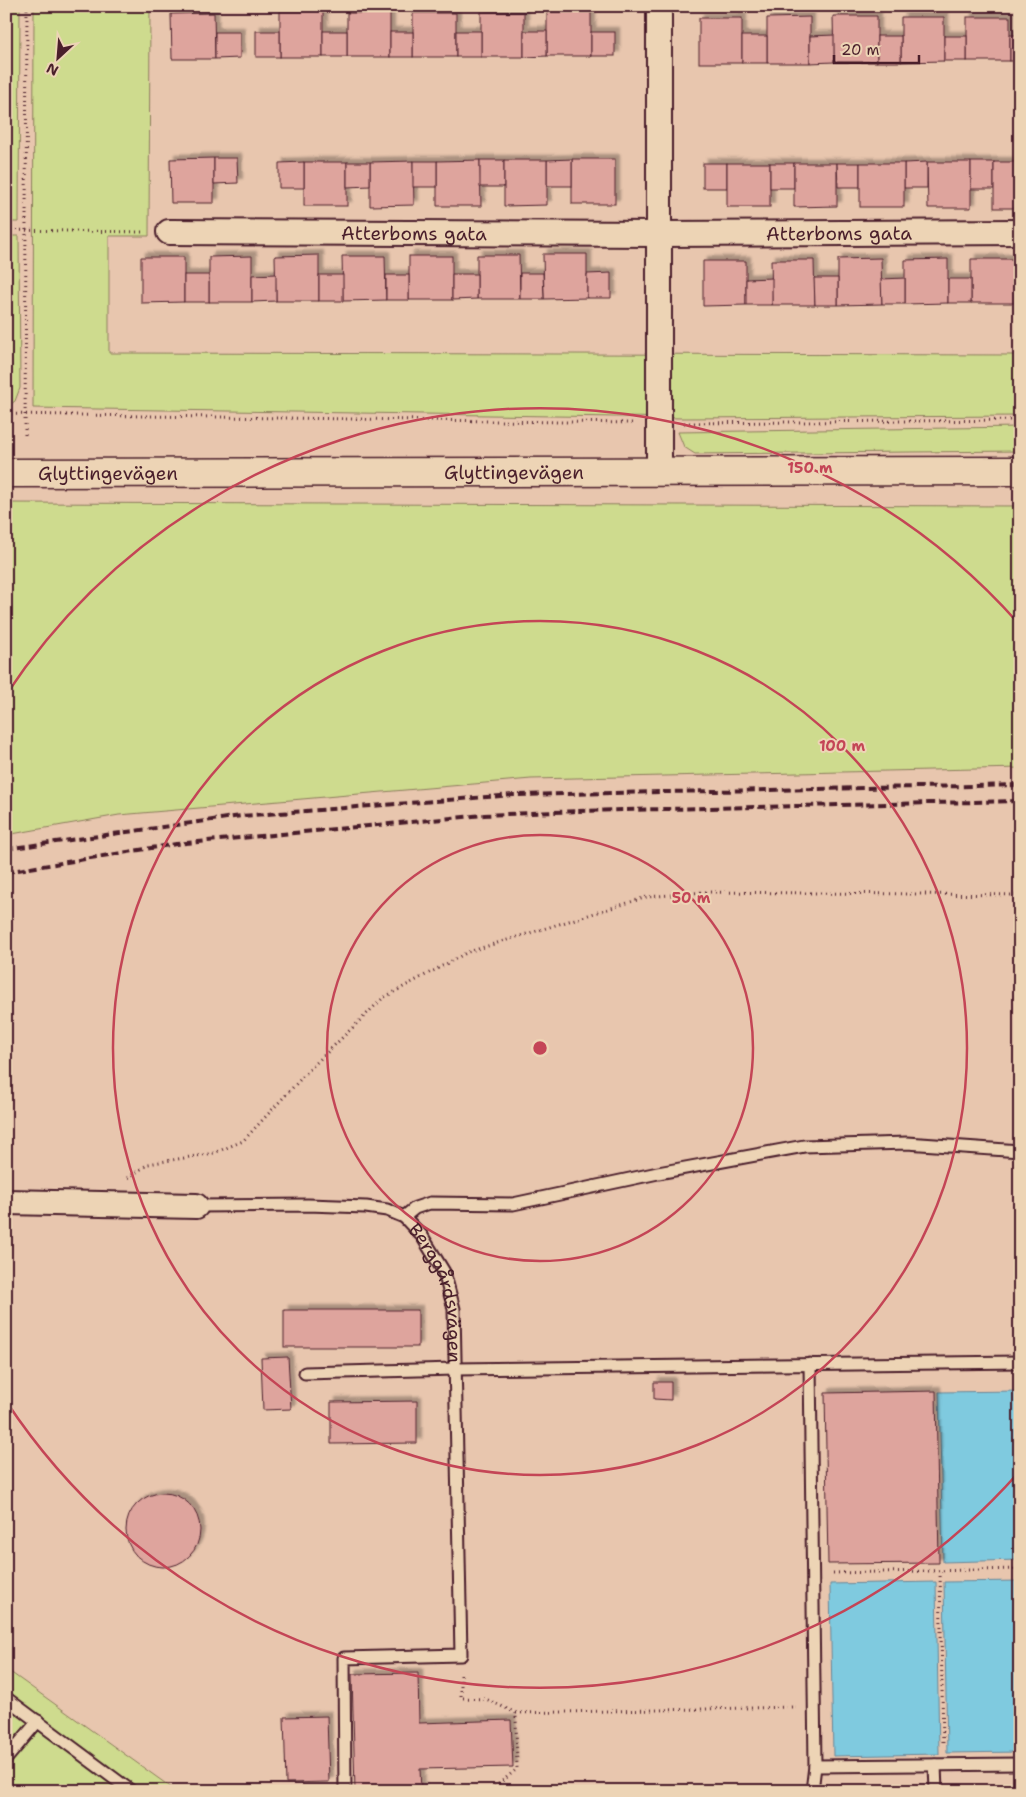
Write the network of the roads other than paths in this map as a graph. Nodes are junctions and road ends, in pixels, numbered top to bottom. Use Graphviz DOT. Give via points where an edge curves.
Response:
graph roads {
  1 [pos="659,6"];
  2 [pos="169,232"];
  3 [pos="1020,232"];
  4 [pos="658,234"];
  5 [pos="1020,471"];
  6 [pos="659,472"];
  7 [pos="6,473"];
  8 [pos="1020,1151"];
  9 [pos="6,1202"];
  10 [pos="196,1206"];
  11 [pos="404,1217"];
  12 [pos="1020,1362"];
  13 [pos="810,1364"];
  14 [pos="455,1368"];
  15 [pos="305,1373"];
  16 [pos="6,1698"];
  17 [pos="38,1721"];
  18 [pos="6,1759"];
  19 [pos="1020,1764"];
  20 [pos="935,1765"];
  21 [pos="815,1766"];
  22 [pos="131,1791"];
  23 [pos="345,1791"];
  24 [pos="812,1791"];
  25 [pos="936,1791"];
  1 -- 4 [label="street"];
  2 -- 4 [label="street, Atterboms gata"];
  3 -- 4 [label="street, Atterboms gata"];
  4 -- 6 [label="street"];
  5 -- 6 [label="street, Glyttingevägen"];
  6 -- 7 [label="street, Glyttingevägen"];
  8 -- 11 [label="lane" via="907,1143 804,1146 513,1204 430,1203 415,1208"];
  9 -- 10 [label="street, Berggårdsvägen"];
  10 -- 11 [label="lane, Berggårdsvägen" via="366,1207"];
  11 -- 14 [label="lane, Berggårdsvägen" via="422,1236 444,1272 454,1309"];
  12 -- 13 [label="lane"];
  13 -- 14 [label="lane"];
  13 -- 21 [label="lane"];
  14 -- 15 [label="lane"];
  14 -- 23 [label="lane, Berggårdsvägen" via="461,1655 344,1658"];
  16 -- 17 [label="lane"];
  17 -- 18 [label="lane"];
  17 -- 22 [label="lane"];
  19 -- 20 [label="lane"];
  20 -- 21 [label="lane"];
  20 -- 25 [label="lane"];
  21 -- 24 [label="lane"];
}
